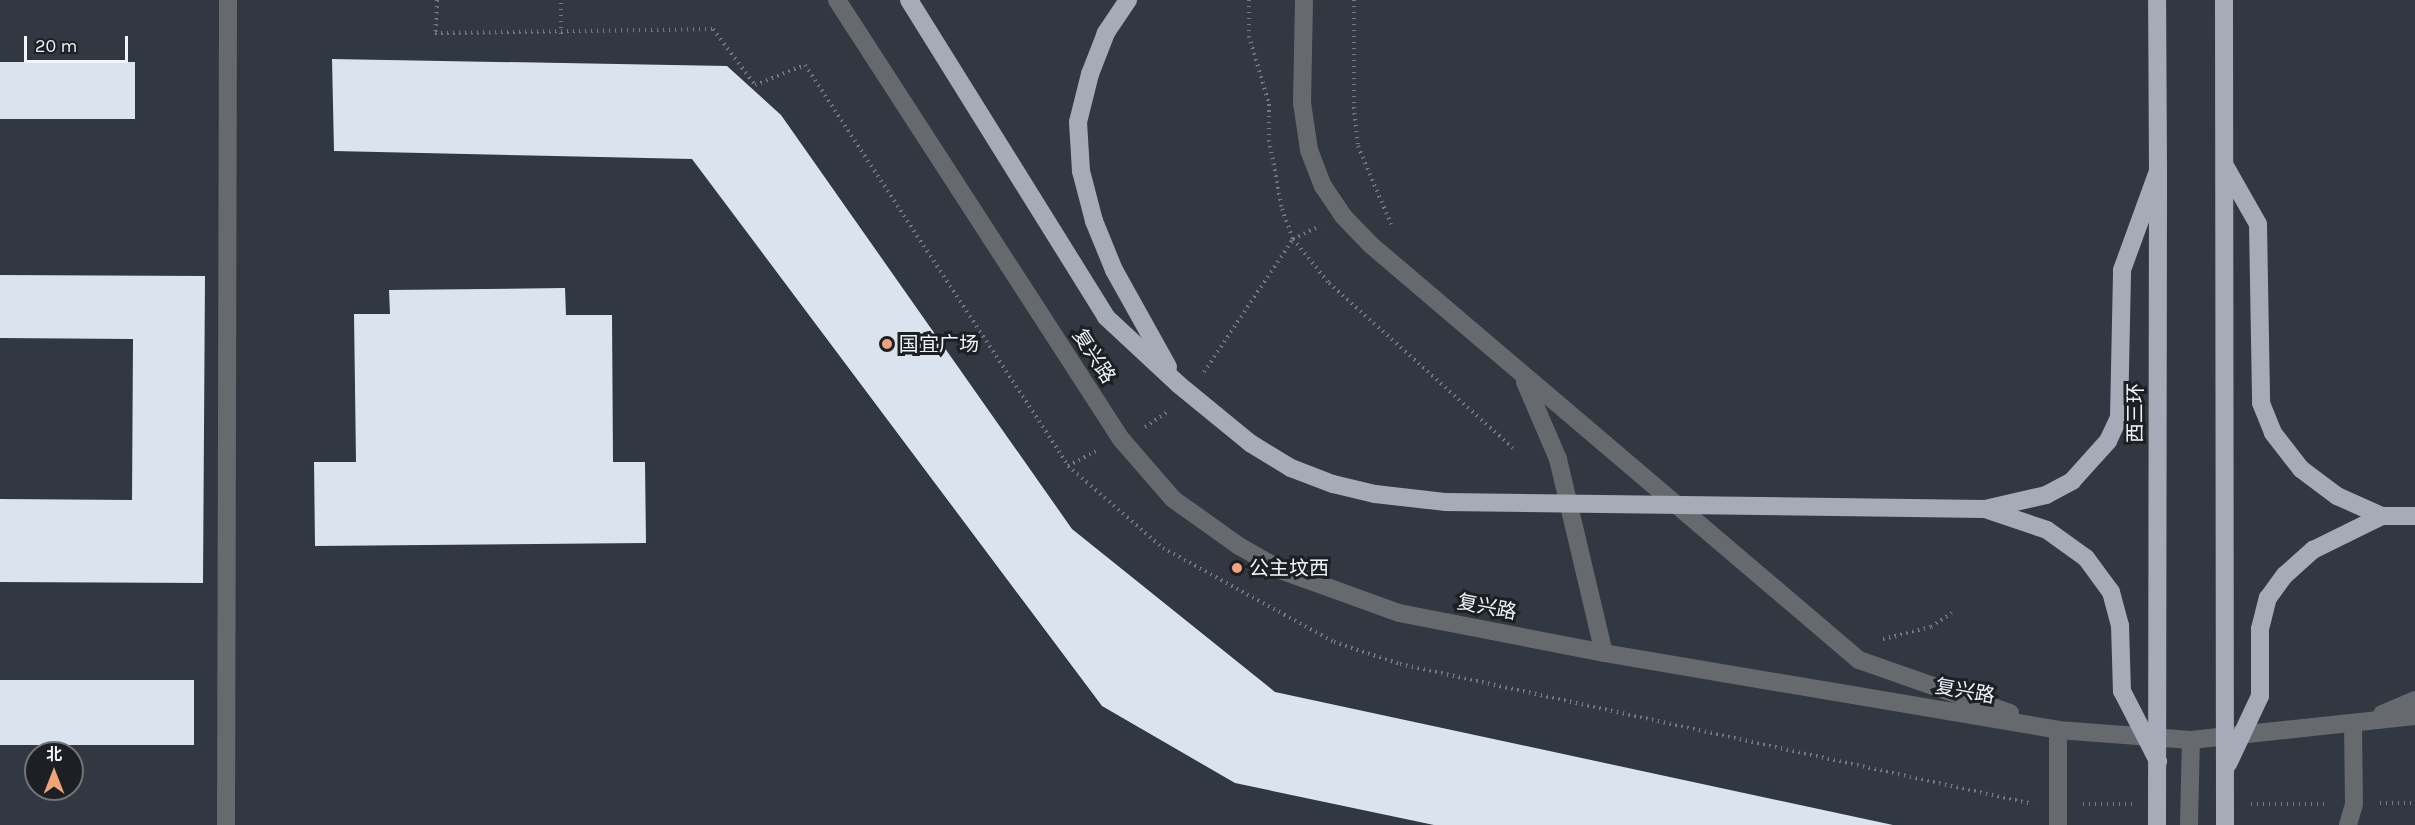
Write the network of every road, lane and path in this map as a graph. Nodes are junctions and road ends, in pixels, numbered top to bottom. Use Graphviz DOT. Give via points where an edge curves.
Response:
graph roads {
  1 [pos="228,0"];
  2 [pos="437,0"];
  3 [pos="561,0"];
  4 [pos="837,0"];
  5 [pos="909,0"];
  6 [pos="1128,0"];
  7 [pos="1304,0"];
  8 [pos="1354,0"];
  9 [pos="2157,0"];
  10 [pos="2224,0"];
  11 [pos="561,34"];
  12 [pos="2225,166"];
  13 [pos="2158,171"];
  14 [pos="1395,229"];
  15 [pos="1523,377"];
  16 [pos="1178,384"];
  17 [pos="1985,509"];
  18 [pos="2382,516"];
  19 [pos="2415,516"];
  20 [pos="1952,613"];
  21 [pos="1873,640"];
  22 [pos="1604,653"];
  23 [pos="2415,700"];
  24 [pos="2415,716"];
  25 [pos="2353,725"];
  26 [pos="2058,730"];
  27 [pos="2191,740"];
  28 [pos="2158,761"];
  29 [pos="2226,768"];
  30 [pos="2415,803"];
  31 [pos="2058,804"];
  32 [pos="2142,804"];
  33 [pos="2248,804"];
  34 [pos="2354,804"];
  35 [pos="226,825"];
  36 [pos="2058,825"];
  37 [pos="2157,825"];
  38 [pos="2189,825"];
  39 [pos="2225,825"];
  40 [pos="2348,825"];
  1 -- 35 [label="street"];
  2 -- 11 [label="path" via="435,33"];
  3 -- 11 [label="path"];
  4 -- 22 [label="street, 复兴路" via="1121,439 1173,499 1239,546 1283,571 1399,613"];
  5 -- 16 [label="highway" via="1106,317"];
  6 -- 16 [label="highway" via="1106,33 1090,74 1078,122 1081,171 1094,221 1114,270"];
  7 -- 15 [label="street" via="1302,103 1309,150 1323,186 1343,216 1371,245"];
  8 -- 14 [label="path" via="1358,146 1379,203"];
  9 -- 13 [label="highway, 西三环"];
  10 -- 12 [label="highway, bridge"];
  11 -- 31 [label="path" via="713,29 755,85 805,65 1068,466 1163,549 1232,590 1334,642 1400,664 2024,804"];
  12 -- 18 [label="highway" via="2258,224 2261,403 2273,433 2301,469 2337,496"];
  12 -- 29 [label="highway, bridge"];
  13 -- 17 [label="highway, bridge" via="2122,270 2122,390 2119,417 2108,441 2072,481 2046,495"];
  13 -- 28 [label="highway, 西三环, bridge"];
  15 -- 22 [label="street" via="1558,459"];
  15 -- 26 [label="street" via="1859,660"];
  16 -- 17 [label="highway, bridge" via="1242,437 1291,468 1333,484 1376,494 1444,502"];
  17 -- 28 [label="highway, bridge" via="2047,530 2086,558 2111,592 2120,625 2122,691"];
  18 -- 19 [label="highway"];
  18 -- 29 [label="highway, bridge" via="2348,529 2313,550 2285,574 2268,598 2260,629 2260,696"];
  20 -- 21 [label="path" via="1931,627"];
  22 -- 26 [label="street, 复兴路"];
  23 -- 25 [label="street"];
  24 -- 25 [label="street, 复兴路"];
  25 -- 27 [label="street, 复兴路"];
  25 -- 34 [label="street"];
  26 -- 27 [label="street, 复兴路"];
  26 -- 31 [label="street"];
  27 -- 38 [label="street"];
  28 -- 37 [label="highway, 西三环, bridge"];
  29 -- 39 [label="highway, bridge"];
  30 -- 34 [label="path"];
  31 -- 32 [label="path"];
  31 -- 36 [label="street"];
  33 -- 34 [label="path"];
  34 -- 40 [label="street"];
}
